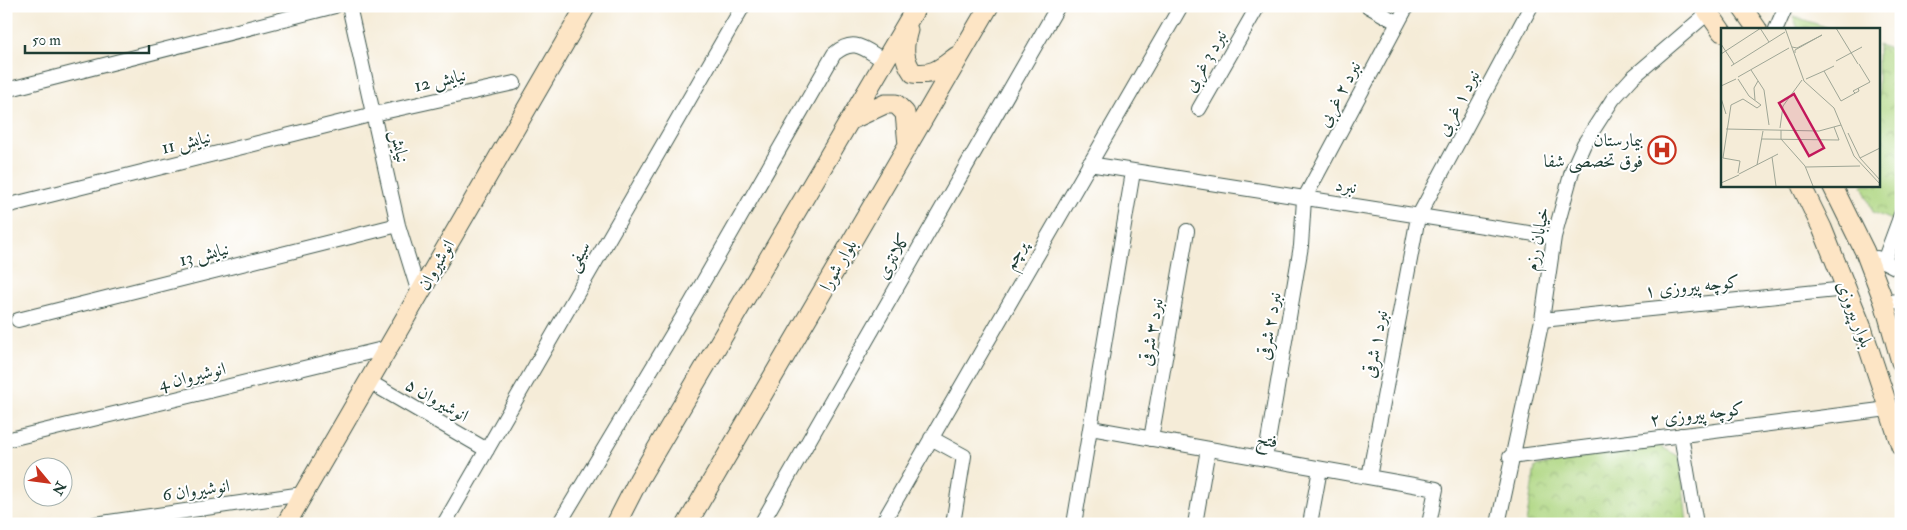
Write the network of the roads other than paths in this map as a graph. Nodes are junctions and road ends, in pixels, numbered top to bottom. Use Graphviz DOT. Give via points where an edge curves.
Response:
graph roads {
  1 [pos="335,6"];
  2 [pos="349,6"];
  3 [pos="586,6"];
  4 [pos="743,6"];
  5 [pos="990,6"];
  6 [pos="1058,6"];
  7 [pos="1181,6"];
  8 [pos="1258,6"];
  9 [pos="1368,6"];
  10 [pos="1407,6"];
  11 [pos="1531,6"];
  12 [pos="1741,6"];
  13 [pos="1786,6"];
  14 [pos="915,9"];
  15 [pos="1707,9"];
  16 [pos="1398,23"];
  17 [pos="1757,28"];
  18 [pos="1776,28"];
  19 [pos="1721,30"];
  20 [pos="963,51"];
  21 [pos="885,61"];
  22 [pos="514,82"];
  23 [pos="6,90"];
  24 [pos="1199,109"];
  25 [pos="374,114"];
  26 [pos="850,121"];
  27 [pos="908,145"];
  28 [pos="1089,164"];
  29 [pos="1133,172"];
  30 [pos="1801,186"];
  31 [pos="1832,186"];
  32 [pos="1304,198"];
  33 [pos="6,206"];
  34 [pos="1901,215"];
  35 [pos="1418,217"];
  36 [pos="398,225"];
  37 [pos="1187,231"];
  38 [pos="1554,237"];
  39 [pos="1865,252"];
  40 [pos="1884,261"];
  41 [pos="1901,270"];
  42 [pos="1846,289"];
  43 [pos="419,293"];
  44 [pos="1892,301"];
  45 [pos="18,320"];
  46 [pos="1542,320"];
  47 [pos="1862,328"];
  48 [pos="1896,328"];
  49 [pos="387,348"];
  50 [pos="1901,362"];
  51 [pos="368,381"];
  52 [pos="1888,409"];
  53 [pos="1091,428"];
  54 [pos="1681,435"];
  55 [pos="931,438"];
  56 [pos="1151,439"];
  57 [pos="6,440"];
  58 [pos="1901,446"];
  59 [pos="1208,449"];
  60 [pos="487,450"];
  61 [pos="1510,457"];
  62 [pos="1265,459"];
  63 [pos="1320,469"];
  64 [pos="1369,477"];
  65 [pos="303,494"];
  66 [pos="688,523"];
  67 [pos="95,524"];
  68 [pos="286,524"];
  69 [pos="444,524"];
  70 [pos="559,524"];
  71 [pos="616,524"];
  72 [pos="761,524"];
  73 [pos="882,524"];
  74 [pos="953,524"];
  75 [pos="1074,524"];
  76 [pos="1194,524"];
  77 [pos="1310,524"];
  78 [pos="1429,524"];
  79 [pos="1498,524"];
  80 [pos="1696,524"];
  1 -- 23 [label="street"];
  2 -- 25 [label="street, نیایش"];
  3 -- 43 [label="main road, انوشیروان"];
  4 -- 60 [label="street, سیفی"];
  5 -- 20 [label="main road, بلوار شورا"];
  6 -- 72 [label="street, کلانتری"];
  7 -- 28 [label="street, پرچم"];
  8 -- 24 [label="street, نبرد 3 غربی"];
  9 -- 16 [label="street"];
  10 -- 16 [label="street, نبرد ۲ غربی"];
  11 -- 35 [label="street, نبرد ۱ غربی"];
  12 -- 17 [label="main road"];
  13 -- 18 [label="street"];
  14 -- 20 [label="main road" via="904,53 914,73 926,75 938,70"];
  14 -- 21 [label="main road"];
  15 -- 19 [label="main road"];
  15 -- 38 [label="street, خیابان رزم" via="1613,98 1584,144 1572,171"];
  16 -- 32 [label="street, نبرد ۲ غربی"];
  20 -- 27 [label="main road, بلوار شورا"];
  21 -- 26 [label="main road"];
  21 -- 70 [label="street" via="855,44 844,45 834,54 691,304"];
  22 -- 25 [label="street, نیایش 12"];
  25 -- 33 [label="street, نیایش 11"];
  25 -- 36 [label="street, نیایش"];
  26 -- 27 [label="main road" via="885,104 896,104 904,113"];
  26 -- 71 [label="main road" via="639,479"];
  27 -- 66 [label="main road, بلوار شورا"];
  28 -- 29 [label="street, نبرد"];
  28 -- 55 [label="street, پرچم"];
  29 -- 32 [label="street, نبرد"];
  29 -- 53 [label="street"];
  30 -- 42 [label="main road, بلوار پیروزی"];
  31 -- 39 [label="main road, بلوار پیروزی"];
  32 -- 35 [label="street, نبرد"];
  32 -- 62 [label="street, نبرد ۲ شرقی" via="1301,246"];
  34 -- 40 [label="street"];
  35 -- 38 [label="street, نبرد"];
  35 -- 64 [label="street, نبرد ۱ شرقی"];
  36 -- 43 [label="street, نیایش"];
  36 -- 45 [label="street, نیایش 13"];
  37 -- 56 [label="street, نبرد ۳ شرقی"];
  38 -- 46 [label="street, خیابان رزم"];
  39 -- 40 [label="street"];
  39 -- 44 [label="main road, بلوار پیروزی"];
  40 -- 41 [label="street"];
  42 -- 46 [label="street, کوچه پیروزی ۱"];
  42 -- 47 [label="main road, بلوار پیروزی"];
  43 -- 49 [label="main road, انوشیروان"];
  44 -- 47 [label="main road"];
  44 -- 48 [label="main road, بلوار پیروزی"];
  46 -- 61 [label="street, خیابان رزم"];
  47 -- 48 [label="main road"];
  47 -- 52 [label="main road, بلوار پیروزی"];
  48 -- 50 [label="main road, بلوار پیروزی"];
  49 -- 51 [label="main road, انوشیروان"];
  49 -- 57 [label="street, انوشیروان 4"];
  51 -- 60 [label="street, انوشیروان ۵"];
  51 -- 65 [label="main road, انوشیروان"];
  52 -- 54 [label="street, کوچه پیروزی ۲"];
  52 -- 58 [label="main road, بلوار پیروزی"];
  53 -- 56 [label="street, فتح"];
  53 -- 75 [label="street"];
  54 -- 61 [label="street, کوچه پیروزی ۲"];
  54 -- 80 [label="street"];
  55 -- 73 [label="street, پرچم"];
  55 -- 74 [label="street" via="964,456"];
  56 -- 59 [label="street, فتح"];
  59 -- 62 [label="street, فتح"];
  59 -- 76 [label="street"];
  60 -- 69 [label="street, سیفی"];
  61 -- 79 [label="street, خیابان رزم"];
  62 -- 63 [label="street, فتح"];
  63 -- 64 [label="street, فتح"];
  63 -- 77 [label="street"];
  64 -- 78 [label="street, فتح" via="1436,489"];
  65 -- 67 [label="street, انوشیروان 6"];
  65 -- 68 [label="main road, انوشیروان"];
}
